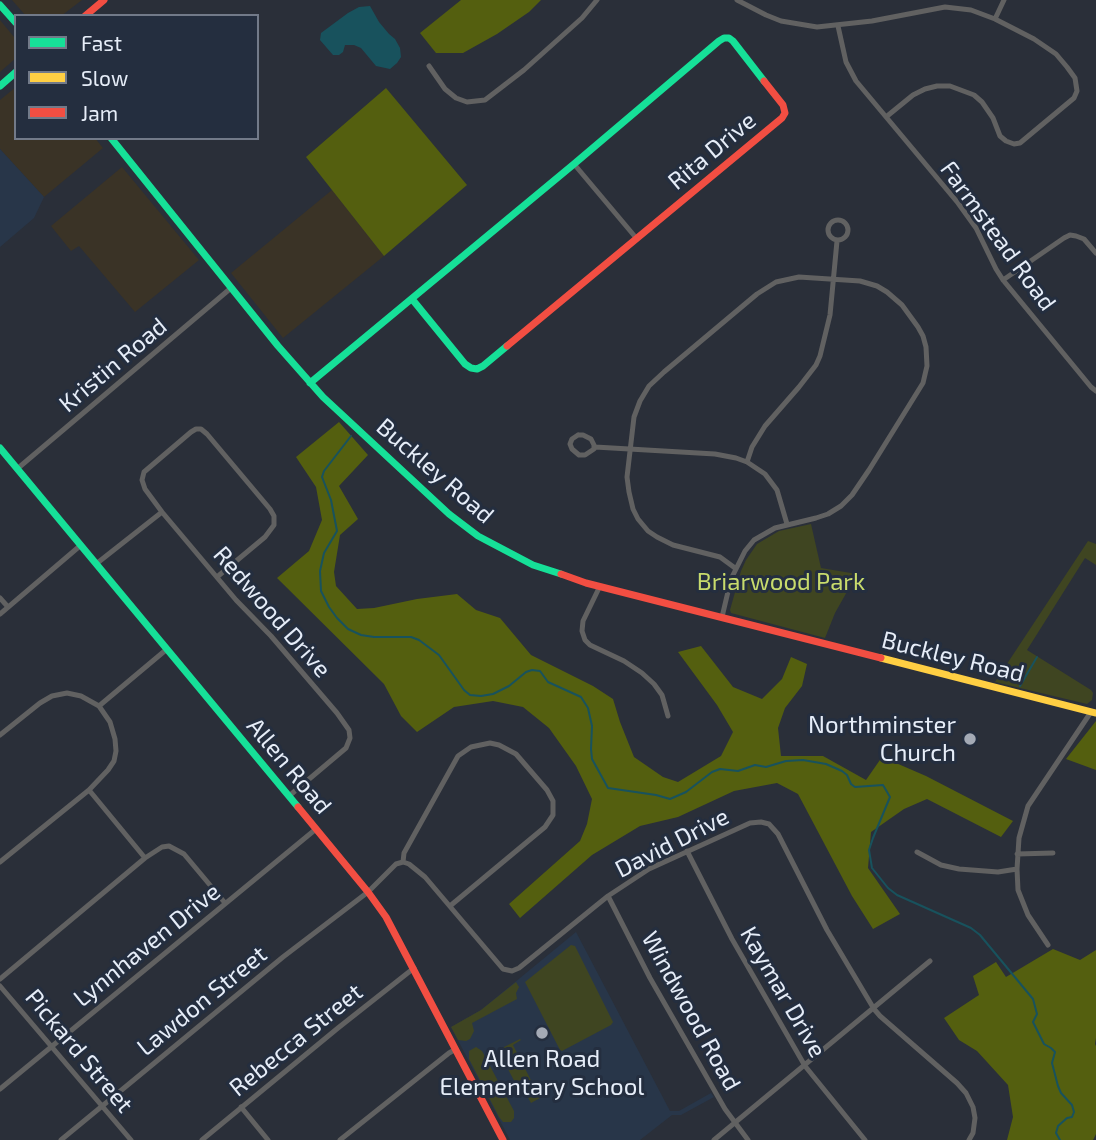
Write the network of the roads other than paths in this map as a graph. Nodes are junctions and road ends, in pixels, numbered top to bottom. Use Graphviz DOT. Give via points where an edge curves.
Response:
graph roads {
  1 [pos="104,0"];
  2 [pos="597,0"];
  3 [pos="737,0"];
  4 [pos="1004,0"];
  5 [pos="0,5"];
  6 [pos="87,14"];
  7 [pos="995,19"];
  8 [pos="14,21"];
  9 [pos="838,26"];
  10 [pos="429,66"];
  11 [pos="14,74"];
  12 [pos="0,86"];
  13 [pos="886,117"];
  14 [pos="113,140"];
  15 [pos="574,164"];
  16 [pos="637,239"];
  17 [pos="837,241"];
  18 [pos="1096,253"];
  19 [pos="833,279"];
  20 [pos="1003,280"];
  21 [pos="231,288"];
  22 [pos="412,299"];
  23 [pos="310,383"];
  24 [pos="1096,391"];
  25 [pos="595,447"];
  26 [pos="0,448"];
  27 [pos="630,449"];
  28 [pos="747,462"];
  29 [pos="17,469"];
  30 [pos="162,512"];
  31 [pos="787,524"];
  32 [pos="81,545"];
  33 [pos="96,564"];
  34 [pos="735,568"];
  35 [pos="217,577"];
  36 [pos="600,586"];
  37 [pos="0,598"];
  38 [pos="8,607"];
  39 [pos="0,614"];
  40 [pos="722,617"];
  41 [pos="167,649"];
  42 [pos="99,706"];
  43 [pos="1093,712"];
  44 [pos="668,716"];
  45 [pos="0,735"];
  46 [pos="89,790"];
  47 [pos="289,796"];
  48 [pos="316,829"];
  49 [pos="687,851"];
  50 [pos="917,852"];
  51 [pos="1054,853"];
  52 [pos="1017,854"];
  53 [pos="145,858"];
  54 [pos="0,862"];
  55 [pos="403,862"];
  56 [pos="1017,869"];
  57 [pos="368,892"];
  58 [pos="608,896"];
  59 [pos="225,903"];
  60 [pos="450,906"];
  61 [pos="1048,945"];
  62 [pos="930,961"];
  63 [pos="414,968"];
  64 [pos="0,979"];
  65 [pos="0,986"];
  66 [pos="874,1009"];
  67 [pos="51,1045"];
  68 [pos="456,1049"];
  69 [pos="805,1066"];
  70 [pos="0,1089"];
  71 [pos="102,1106"];
  72 [pos="241,1107"];
  73 [pos="735,1124"];
  74 [pos="499,1138"];
  75 [pos="61,1140"];
  76 [pos="131,1140"];
  77 [pos="202,1140"];
  78 [pos="268,1140"];
  79 [pos="340,1140"];
  80 [pos="714,1140"];
  81 [pos="748,1140"];
  82 [pos="865,1140"];
  83 [pos="969,1140"];
  1 -- 6 [label="street"];
  2 -- 10 [label="street" via="582,19 485,100 456,98"];
  3 -- 9 [label="street" via="781,21"];
  4 -- 7 [label="street"];
  5 -- 8 [label="street"];
  7 -- 9 [label="street" via="945,7"];
  7 -- 13 [label="street" via="1056,54 1075,78 1074,98 1014,144 1000,136 982,102 950,86 925,89"];
  9 -- 13 [label="street, Farmstead Road" via="846,62 856,81"];
  11 -- 12 [label="street"];
  13 -- 20 [label="street, Farmstead Road" via="976,228"];
  14 -- 21 [label="street, Buckley Road"];
  15 -- 16 [label="street"];
  15 -- 16 [label="street, Rita Drive" via="719,41 733,41 785,113"];
  15 -- 22 [label="street, Rita Drive"];
  16 -- 22 [label="street, Rita Drive" via="477,369 465,364"];
  17 -- 19 [label="street"];
  18 -- 20 [label="street" via="1084,239 1070,235"];
  19 -- 27 [label="street" via="787,278 757,294 649,386 634,417"];
  19 -- 28 [label="street" via="830,315 816,365 765,426"];
  19 -- 31 [label="street" via="877,286 902,305 923,336 926,376 852,495 828,514"];
  20 -- 24 [label="street, Farmstead Road"];
  21 -- 23 [label="street, Buckley Road"];
  21 -- 29 [label="street, Kristin Road"];
  22 -- 23 [label="street, Rita Drive"];
  23 -- 36 [label="street, Buckley Road" via="478,536 533,565"];
  25 -- 25 [label="street" via="579,455 570,444 583,435"];
  25 -- 27 [label="street"];
  26 -- 29 [label="street, Allen Road"];
  27 -- 28 [label="street" via="715,454"];
  27 -- 34 [label="street" via="629,492 633,509 648,531 673,545 720,557"];
  28 -- 31 [label="street" via="765,474 777,490"];
  29 -- 32 [label="street, Allen Road"];
  30 -- 33 [label="street"];
  30 -- 35 [label="street, Redwood Drive"];
  30 -- 35 [label="street, Redwood Drive" via="145,489 144,472 191,432 201,429 270,509 275,524"];
  31 -- 34 [label="street" via="754,540"];
  32 -- 33 [label="street, Allen Road"];
  32 -- 38 [label="street"];
  33 -- 41 [label="street, Allen Road"];
  34 -- 40 [label="street"];
  35 -- 47 [label="street, Redwood Drive" via="349,730 346,748"];
  36 -- 40 [label="street, Buckley Road"];
  36 -- 44 [label="street" via="583,621 585,640 642,673 662,695"];
  37 -- 38 [label="street"];
  38 -- 39 [label="street"];
  40 -- 43 [label="street, Buckley Road"];
  41 -- 42 [label="street"];
  41 -- 47 [label="street, Allen Road"];
  42 -- 45 [label="street" via="67,693 52,696"];
  42 -- 46 [label="street" via="110,722 116,751 108,770"];
  43 -- 52 [label="street" via="1028,806"];
  46 -- 53 [label="street"];
  46 -- 54 [label="street"];
  47 -- 48 [label="street, Allen Road"];
  48 -- 57 [label="street, Allen Road"];
  48 -- 59 [label="street, Lynnhaven Drive"];
  49 -- 58 [label="street, David Drive"];
  49 -- 66 [label="street, David Drive" via="750,823 769,824"];
  49 -- 69 [label="street, Kaymar Drive"];
  50 -- 56 [label="street" via="959,869"];
  51 -- 52 [label="street"];
  52 -- 56 [label="street"];
  53 -- 59 [label="street" via="162,847 177,849"];
  53 -- 64 [label="street"];
  55 -- 57 [label="street, Lawdon Street"];
  55 -- 60 [label="street, David Drive" via="425,877"];
  55 -- 60 [label="street" via="458,756 490,743 516,754 547,790 553,815 545,827"];
  56 -- 61 [label="street" via="1021,901"];
  57 -- 63 [label="street, Allen Road"];
  57 -- 71 [label="street, Lawdon Street"];
  58 -- 60 [label="street, David Drive" via="519,968 509,971"];
  58 -- 73 [label="street, Windwood Road"];
  59 -- 67 [label="street, Lynnhaven Drive"];
  62 -- 66 [label="street"];
  63 -- 68 [label="street, Allen Road"];
  63 -- 72 [label="street, Rebecca Street"];
  65 -- 67 [label="street, Pickard Street"];
  66 -- 69 [label="street"];
  66 -- 83 [label="street, David Drive" via="966,1093 975,1118"];
  67 -- 70 [label="street, Lynnhaven Drive"];
  67 -- 71 [label="street, Pickard Street"];
  68 -- 74 [label="street, Allen Road"];
  68 -- 79 [label="street"];
  69 -- 73 [label="street"];
  69 -- 82 [label="street, Kaymar Drive"];
  71 -- 75 [label="street, Lawdon Street"];
  71 -- 76 [label="street, Pickard Street"];
  72 -- 77 [label="street, Rebecca Street"];
  72 -- 78 [label="street"];
  73 -- 80 [label="street"];
  73 -- 81 [label="street, Windwood Road"];
}
